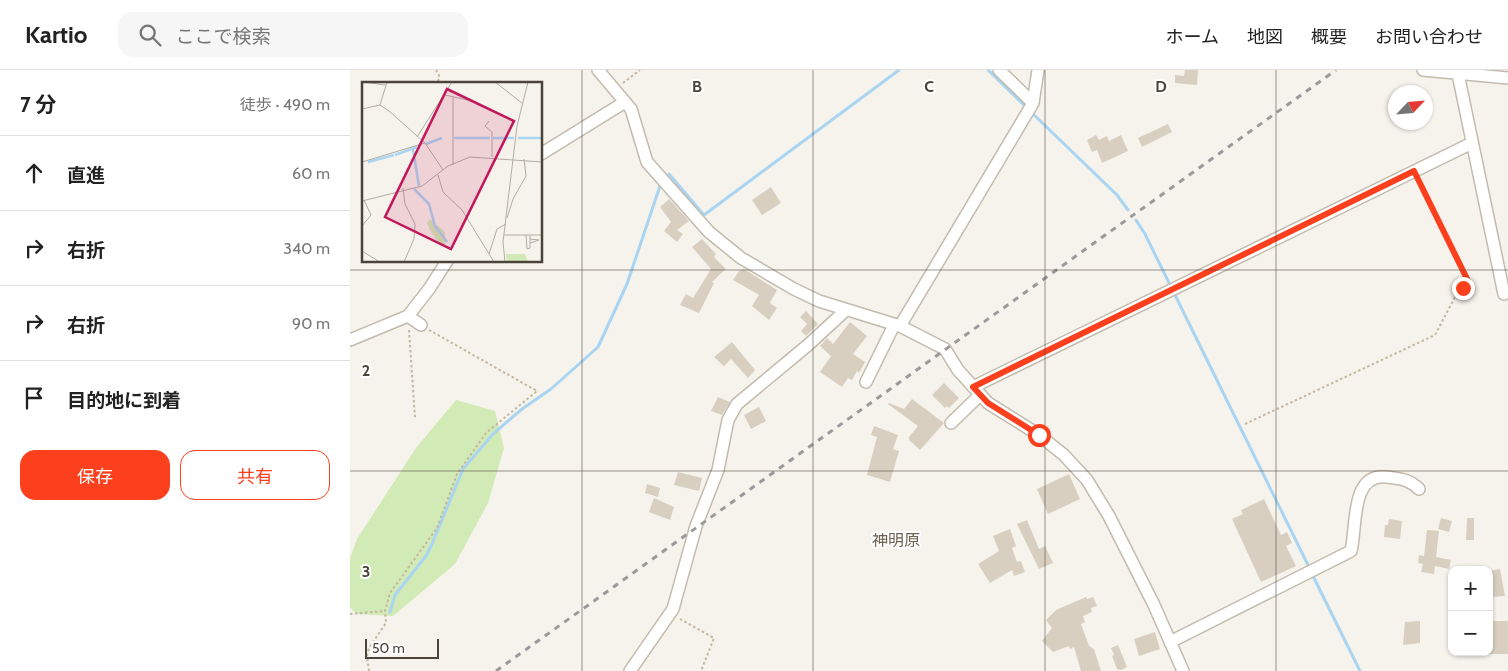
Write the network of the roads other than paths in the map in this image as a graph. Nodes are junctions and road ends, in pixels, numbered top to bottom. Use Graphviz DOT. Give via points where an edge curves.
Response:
graph roads {
  1 [pos="598,70"];
  2 [pos="999,70"];
  3 [pos="1038,70"];
  4 [pos="1423,70"];
  5 [pos="1458,74"];
  6 [pos="1508,78"];
  7 [pos="626,102"];
  8 [pos="1033,103"];
  9 [pos="1472,143"];
  10 [pos="542,153"];
  11 [pos="446,262"];
  12 [pos="1504,294"];
  13 [pos="846,310"];
  14 [pos="408,316"];
  15 [pos="421,325"];
  16 [pos="897,325"];
  17 [pos="350,340"];
  18 [pos="866,382"];
  19 [pos="977,391"];
  20 [pos="951,423"];
  21 [pos="1418,490"];
  22 [pos="1170,642"];
  23 [pos="630,671"];
  24 [pos="1183,671"];
  1 -- 7 [label="street"];
  2 -- 8 [label="street"];
  3 -- 8 [label="street"];
  4 -- 5 [label="street"];
  5 -- 6 [label="street"];
  5 -- 9 [label="street"];
  7 -- 10 [label="street"];
  7 -- 13 [label="street" via="647,162 709,232 768,275 819,301"];
  8 -- 16 [label="street"];
  9 -- 12 [label="street"];
  9 -- 19 [label="street"];
  11 -- 14 [label="street"];
  13 -- 16 [label="street"];
  13 -- 23 [label="street" via="737,404 728,420 718,470 696,526 670,614"];
  14 -- 15 [label="street"];
  14 -- 17 [label="street"];
  16 -- 18 [label="street"];
  16 -- 19 [label="street" via="945,349"];
  19 -- 20 [label="street"];
  19 -- 22 [label="street" via="1009,418 1039,435 1064,455 1087,480 1131,558"];
  21 -- 22 [label="street" via="1410,480 1378,476 1369,480 1359,497 1351,551"];
  22 -- 24 [label="street"];
}
